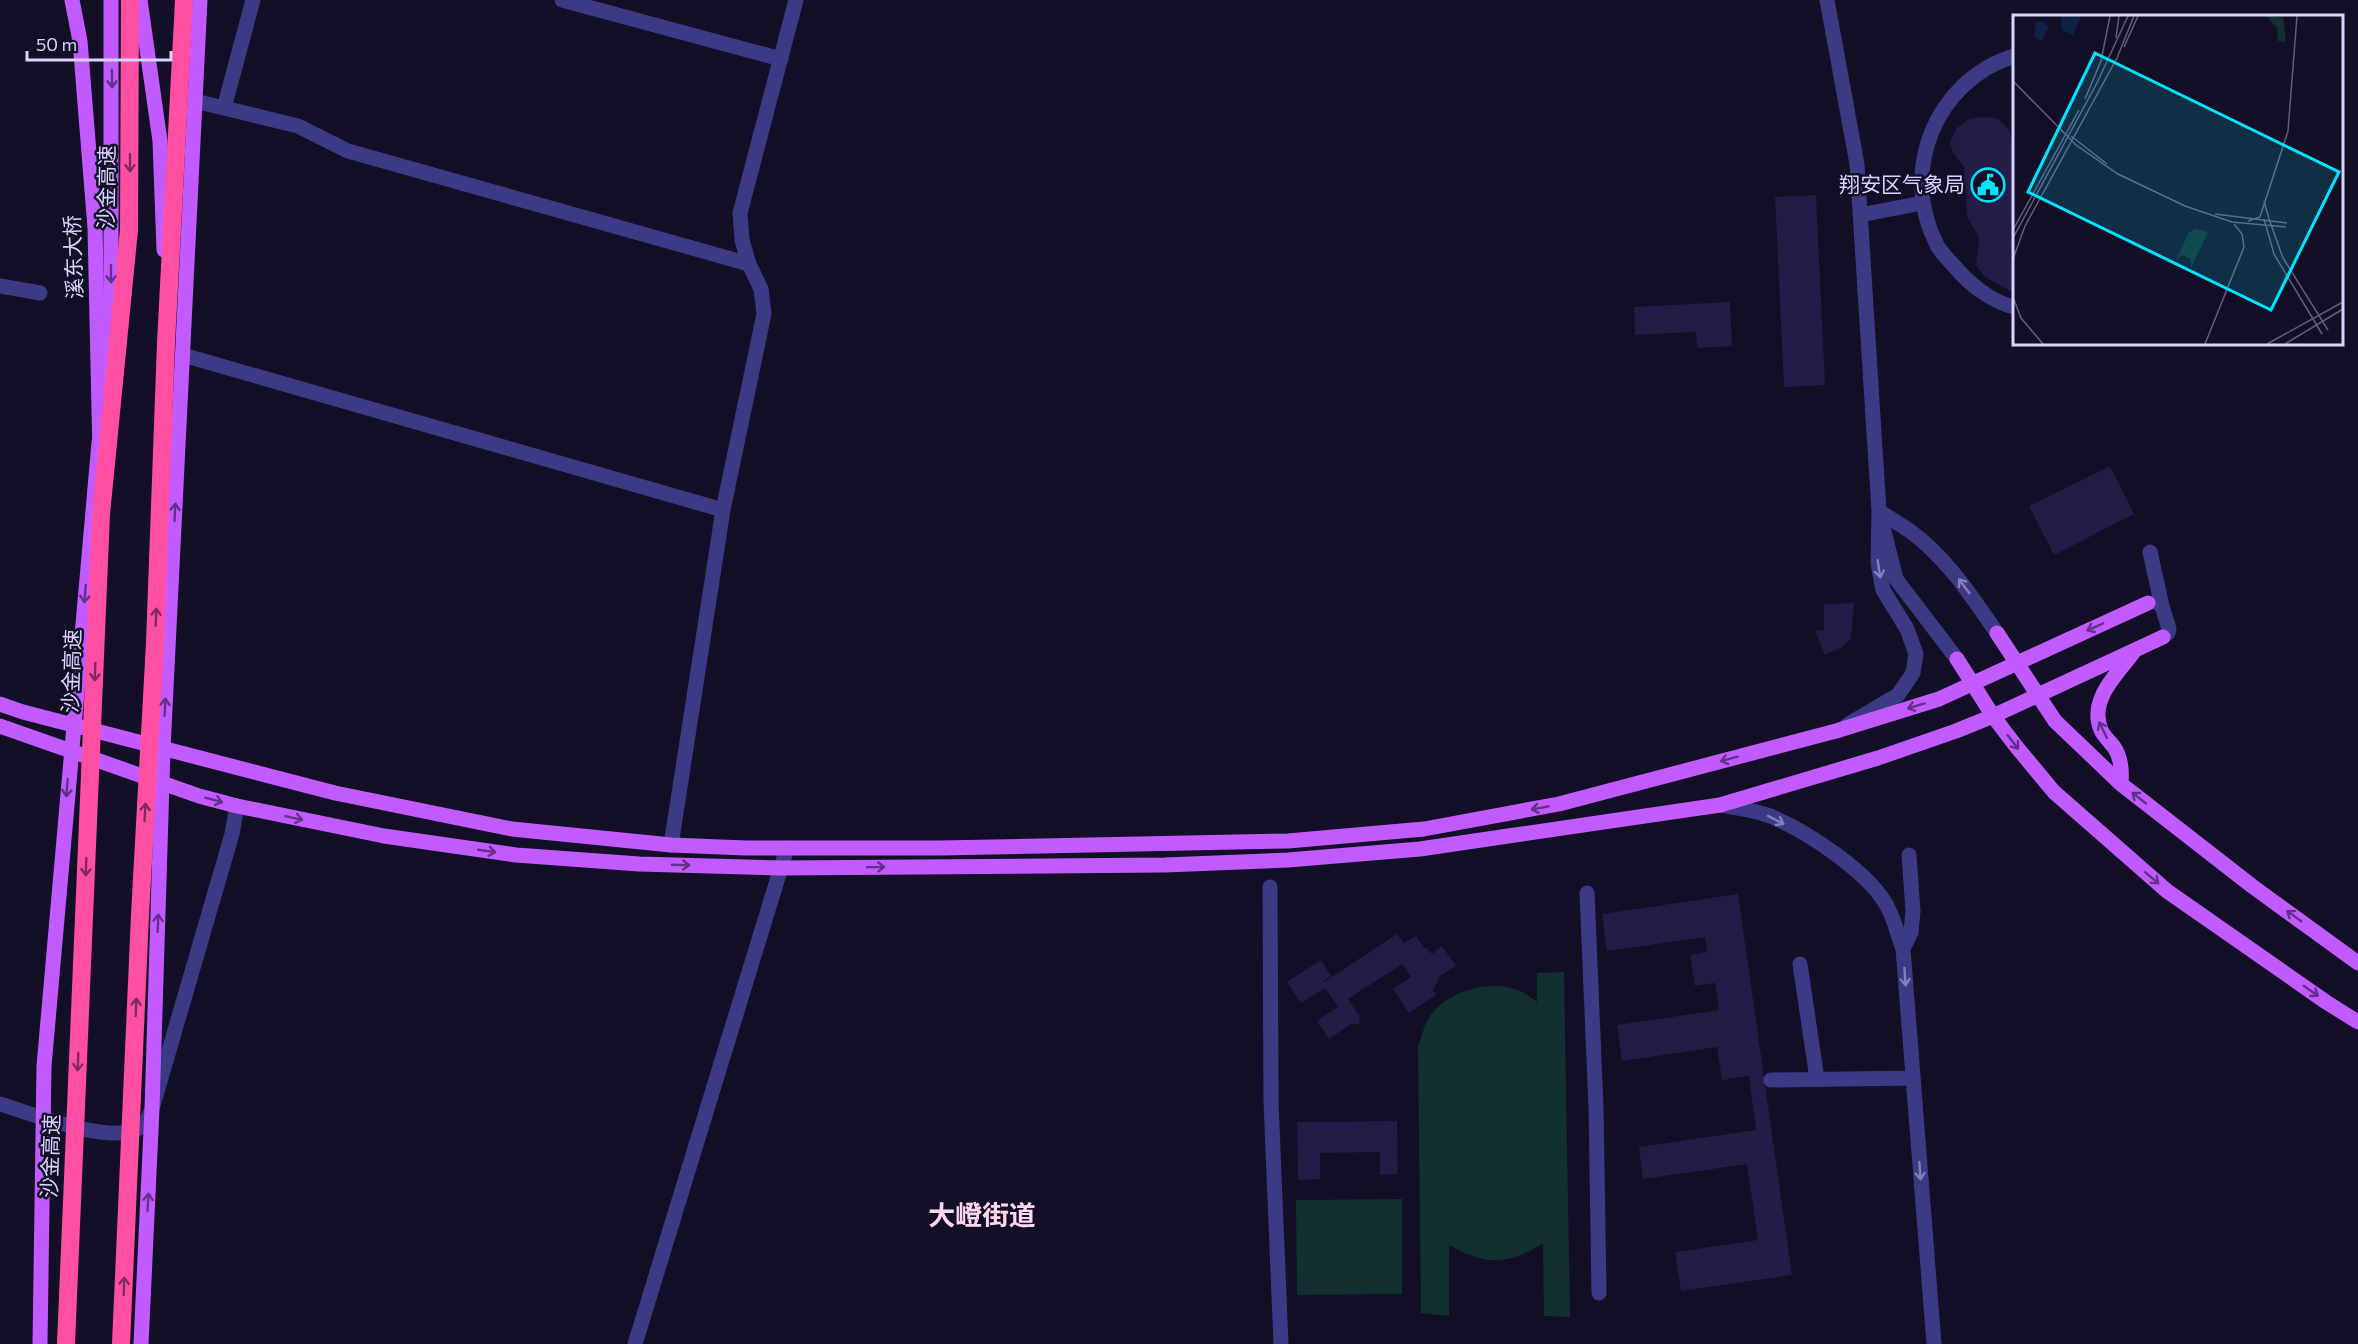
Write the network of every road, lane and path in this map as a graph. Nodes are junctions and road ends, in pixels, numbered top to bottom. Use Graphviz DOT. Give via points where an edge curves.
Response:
graph roads {
  1 [pos="72,0"];
  2 [pos="111,0"];
  3 [pos="130,0"];
  4 [pos="140,0"];
  5 [pos="184,0"];
  6 [pos="200,0"];
  7 [pos="253,0"];
  8 [pos="562,0"];
  9 [pos="796,0"];
  10 [pos="1827,0"];
  11 [pos="2013,56"];
  12 [pos="781,59"];
  13 [pos="195,101"];
  14 [pos="224,108"];
  15 [pos="1922,203"];
  16 [pos="1860,215"];
  17 [pos="749,264"];
  18 [pos="0,286"];
  19 [pos="40,293"];
  20 [pos="2013,307"];
  21 [pos="166,343"];
  22 [pos="183,355"];
  23 [pos="723,510"];
  24 [pos="1879,511"];
  25 [pos="101,514"];
  26 [pos="2150,552"];
  27 [pos="2155,605"];
  28 [pos="1997,633"];
  29 [pos="2163,637"];
  30 [pos="2134,651"];
  31 [pos="1957,659"];
  32 [pos="2017,663"];
  33 [pos="1972,684"];
  34 [pos="2036,695"];
  35 [pos="0,704"];
  36 [pos="1993,716"];
  37 [pos="73,725"];
  38 [pos="0,726"];
  39 [pos="1836,731"];
  40 [pos="164,749"];
  41 [pos="70,750"];
  42 [pos="162,783"];
  43 [pos="2121,784"];
  44 [pos="1720,805"];
  45 [pos="237,806"];
  46 [pos="671,845"];
  47 [pos="787,848"];
  48 [pos="1909,855"];
  49 [pos="782,868"];
  50 [pos="1270,887"];
  51 [pos="1587,893"];
  52 [pos="1903,949"];
  53 [pos="2358,963"];
  54 [pos="1800,964"];
  55 [pos="2358,1022"];
  56 [pos="1913,1078"];
  57 [pos="1817,1079"];
  58 [pos="1771,1080"];
  59 [pos="0,1104"];
  60 [pos="152,1109"];
  61 [pos="43,1117"];
  62 [pos="1599,1293"];
  63 [pos="40,1344"];
  64 [pos="66,1344"];
  65 [pos="121,1344"];
  66 [pos="141,1344"];
  67 [pos="635,1344"];
  68 [pos="1281,1344"];
  69 [pos="1934,1344"];
  1 -- 25 [label="main road, 溪东大桥, bridge" via="80,41 95,228"];
  2 -- 37 [label="main road, one-way" via="111,312"];
  3 -- 25 [label="highway, 沙金高速, one-way, bridge" via="129,230"];
  4 -- 21 [label="main road, bridge" via="160,141"];
  5 -- 21 [label="highway, bridge"];
  6 -- 13 [label="main road"];
  7 -- 14 [label="street"];
  8 -- 12 [label="street"];
  9 -- 12 [label="street"];
  10 -- 16 [label="street" via="1857,164"];
  11 -- 15 [label="street" via="1994,62 1960,87 1935,121 1922,161"];
  12 -- 17 [label="street" via="740,213"];
  13 -- 14 [label="street"];
  13 -- 22 [label="main road"];
  14 -- 17 [label="street" via="298,126 348,151"];
  15 -- 16 [label="street"];
  15 -- 20 [label="street" via="1938,246 1966,281"];
  16 -- 24 [label="street"];
  17 -- 23 [label="street" via="761,289 764,314"];
  18 -- 19 [label="street"];
  65 -- 21 [label="highway, one-way, bridge"];
  22 -- 23 [label="street"];
  40 -- 22 [label="main road, one-way"];
  23 -- 46 [label="street"];
  28 -- 24 [label="street, one-way" via="1940,558"];
  24 -- 31 [label="street" via="1896,579"];
  24 -- 39 [label="street, one-way" via="1881,581 1916,654 1913,672 1898,695"];
  25 -- 64 [label="highway, 沙金高速, one-way, bridge"];
  26 -- 27 [label="street"];
  27 -- 29 [label="street" via="2169,629"];
  27 -- 32 [label="main road, one-way"];
  28 -- 32 [label="main road"];
  29 -- 30 [label="main road"];
  30 -- 34 [label="main road"];
  43 -- 30 [label="main road, one-way" via="2116,750 2102,732 2098,719 2105,688"];
  31 -- 33 [label="main road"];
  32 -- 33 [label="main road"];
  32 -- 34 [label="main road"];
  33 -- 36 [label="main road"];
  33 -- 39 [label="main road, one-way" via="1939,699"];
  34 -- 36 [label="main road"];
  34 -- 43 [label="main road" via="2055,721"];
  35 -- 37 [label="main road"];
  36 -- 44 [label="main road" via="1878,758"];
  36 -- 55 [label="main road, one-way" via="2054,792 2167,891"];
  37 -- 40 [label="main road"];
  37 -- 41 [label="main road"];
  38 -- 41 [label="main road"];
  39 -- 47 [label="main road, one-way" via="1559,804 1424,829 1288,841"];
  40 -- 42 [label="main road"];
  40 -- 46 [label="main road" via="335,793 512,829"];
  41 -- 42 [label="main road"];
  41 -- 61 [label="main road, one-way"];
  42 -- 45 [label="main road, one-way"];
  60 -- 42 [label="main road, one-way"];
  53 -- 43 [label="main road, one-way"];
  49 -- 44 [label="main road, one-way" via="1165,865 1288,860 1420,849"];
  44 -- 52 [label="street, one-way" via="1769,816 1844,859 1888,908"];
  45 -- 49 [label="main road, one-way" via="384,836 516,855"];
  45 -- 60 [label="street"];
  46 -- 47 [label="main road"];
  47 -- 49 [label="street"];
  48 -- 52 [label="street" via="1913,911 1911,932"];
  49 -- 67 [label="street"];
  50 -- 68 [label="street" via="1271,1101"];
  51 -- 62 [label="street"];
  52 -- 56 [label="street, one-way"];
  54 -- 57 [label="street"];
  56 -- 57 [label="street"];
  56 -- 69 [label="street, one-way"];
  57 -- 58 [label="street"];
  59 -- 61 [label="street"];
  60 -- 61 [label="street" via="143,1125 120,1135"];
  66 -- 60 [label="main road, one-way"];
  61 -- 63 [label="main road"];
}
